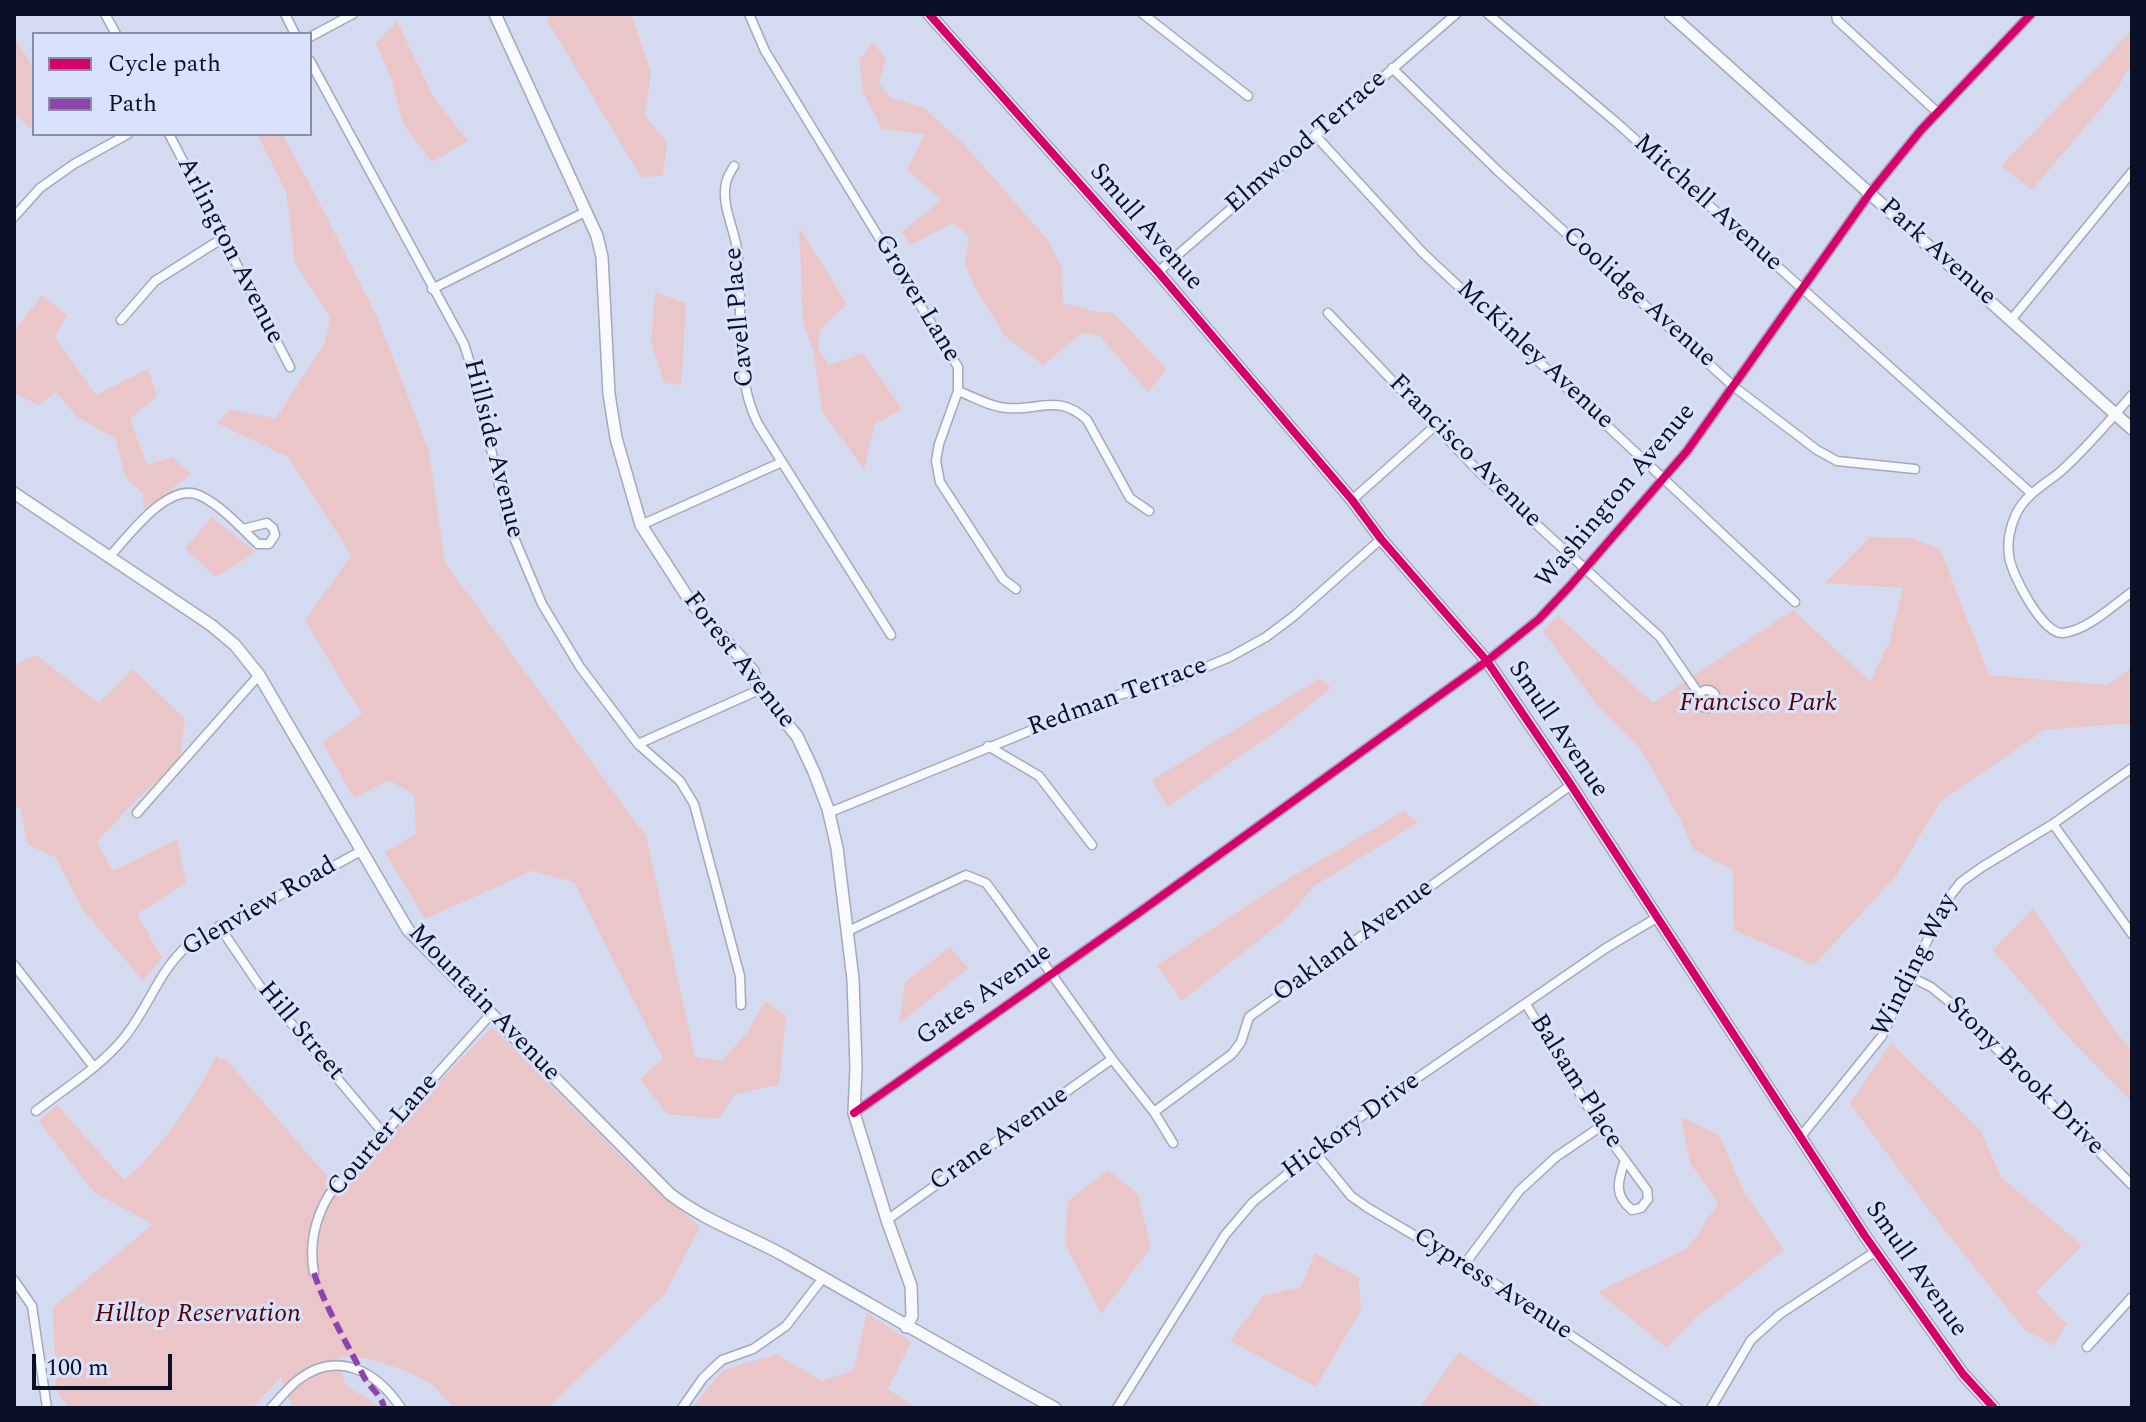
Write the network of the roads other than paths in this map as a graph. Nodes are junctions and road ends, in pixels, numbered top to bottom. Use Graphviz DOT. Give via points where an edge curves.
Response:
graph roads {
  1 [pos="105,14"];
  2 [pos="285,14"];
  3 [pos="353,14"];
  4 [pos="495,14"];
  5 [pos="749,14"];
  6 [pos="929,14"];
  7 [pos="947,14"];
  8 [pos="1143,14"];
  9 [pos="1456,14"];
  10 [pos="1488,14"];
  11 [pos="1836,14"];
  12 [pos="2031,14"];
  13 [pos="1679,17"];
  14 [pos="938,25"];
  15 [pos="115,32"];
  16 [pos="294,32"];
  17 [pos="312,36"];
  18 [pos="312,65"];
  19 [pos="1392,68"];
  20 [pos="1248,96"];
  21 [pos="1937,112"];
  22 [pos="1315,135"];
  23 [pos="124,136"];
  24 [pos="170,136"];
  25 [pos="734,166"];
  26 [pos="2132,172"];
  27 [pos="1870,193"];
  28 [pos="585,212"];
  29 [pos="14,217"];
  30 [pos="223,238"];
  31 [pos="1158,272"];
  32 [pos="432,289"];
  33 [pos="1802,289"];
  34 [pos="1328,313"];
  35 [pos="121,320"];
  36 [pos="2011,320"];
  37 [pos="290,367"];
  38 [pos="1733,386"];
  39 [pos="958,391"];
  40 [pos="2132,395"];
  41 [pos="2115,414"];
  42 [pos="1435,426"];
  43 [pos="2132,429"];
  44 [pos="782,462"];
  45 [pos="1915,469"];
  46 [pos="1664,477"];
  47 [pos="14,493"];
  48 [pos="2031,493"];
  49 [pos="1352,500"];
  50 [pos="1149,511"];
  51 [pos="641,525"];
  52 [pos="243,529"];
  53 [pos="1381,539"];
  54 [pos="109,557"];
  55 [pos="1586,569"];
  56 [pos="1016,589"];
  57 [pos="2132,592"];
  58 [pos="1795,602"];
  59 [pos="891,635"];
  60 [pos="1487,661"];
  61 [pos="259,675"];
  62 [pos="759,690"];
  63 [pos="1699,694"];
  64 [pos="638,744"];
  65 [pos="988,746"];
  66 [pos="2132,768"];
  67 [pos="1571,785"];
  68 [pos="137,813"];
  69 [pos="828,813"];
  70 [pos="2053,824"];
  71 [pos="1092,845"];
  72 [pos="361,851"];
  73 [pos="1141,911"];
  74 [pos="1658,917"];
  75 [pos="219,926"];
  76 [pos="846,932"];
  77 [pos="2132,934"];
  78 [pos="14,965"];
  79 [pos="1053,972"];
  80 [pos="1911,977"];
  81 [pos="1526,1004"];
  82 [pos="741,1005"];
  83 [pos="491,1014"];
  84 [pos="1112,1059"];
  85 [pos="93,1066"];
  86 [pos="36,1111"];
  87 [pos="1154,1112"];
  88 [pos="854,1113"];
  89 [pos="1600,1127"];
  90 [pos="384,1134"];
  91 [pos="1802,1135"];
  92 [pos="1173,1143"];
  93 [pos="1315,1152"];
  94 [pos="1625,1160"];
  95 [pos="2132,1185"];
  96 [pos="887,1220"];
  97 [pos="1876,1251"];
  98 [pos="1464,1265"];
  99 [pos="314,1273"];
  100 [pos="823,1278"];
  101 [pos="14,1280"];
  102 [pos="2132,1297"];
  103 [pos="906,1327"];
  104 [pos="2087,1347"];
  105 [pos="47,1408"];
  106 [pos="271,1408"];
  107 [pos="401,1408"];
  108 [pos="682,1408"];
  109 [pos="1055,1408"];
  110 [pos="1117,1408"];
  111 [pos="1678,1408"];
  112 [pos="1711,1408"];
  113 [pos="1994,1408"];
  1 -- 15 [label="street"];
  2 -- 16 [label="street"];
  3 -- 17 [label="street"];
  4 -- 28 [label="street, Forest Avenue"];
  5 -- 39 [label="street, Grover Lane" via="782,80 952,354"];
  6 -- 14 [label="street, Smull Avenue"];
  7 -- 14 [label="street"];
  8 -- 20 [label="street"];
  9 -- 19 [label="street, Elmwood Terrace"];
  10 -- 33 [label="street, Mitchell Avenue"];
  11 -- 21 [label="street"];
  12 -- 21 [label="street, Washington Avenue"];
  13 -- 27 [label="street, Park Avenue"];
  14 -- 31 [label="street, Smull Avenue"];
  18 -- 32 [label="street, Hillside Avenue"];
  19 -- 22 [label="street, Elmwood Terrace"];
  19 -- 38 [label="street, Coolidge Avenue"];
  21 -- 27 [label="street, Washington Avenue"];
  22 -- 31 [label="street, Elmwood Terrace"];
  22 -- 46 [label="street, McKinley Avenue" via="1423,253"];
  23 -- 29 [label="street" via="40,188"];
  24 -- 30 [label="street, Arlington Avenue"];
  25 -- 44 [label="street, Cavell Place" via="726,183 726,205 738,264 743,381 754,414"];
  26 -- 36 [label="street"];
  27 -- 33 [label="street, Washington Avenue"];
  27 -- 36 [label="street, Park Avenue"];
  28 -- 32 [label="street"];
  28 -- 51 [label="street, Forest Avenue" via="602,257 616,438"];
  30 -- 35 [label="street" via="155,281"];
  30 -- 37 [label="street, Arlington Avenue"];
  31 -- 49 [label="street, Smull Avenue"];
  32 -- 64 [label="street, Hillside Avenue" via="464,344 507,521 522,561 580,667"];
  33 -- 38 [label="street, Washington Avenue"];
  33 -- 48 [label="street, Mitchell Avenue"];
  34 -- 42 [label="street, Francisco Avenue"];
  36 -- 41 [label="street, Park Avenue"];
  38 -- 45 [label="street, Coolidge Avenue" via="1837,461"];
  38 -- 46 [label="street, Washington Avenue"];
  39 -- 50 [label="street" via="1009,408 1054,403 1079,412 1130,498"];
  39 -- 56 [label="street, Grover Lane" via="939,444 940,482 1003,579"];
  40 -- 41 [label="street"];
  41 -- 43 [label="street, Park Avenue"];
  41 -- 48 [label="street"];
  42 -- 49 [label="street"];
  42 -- 55 [label="street, Francisco Avenue"];
  44 -- 51 [label="street"];
  44 -- 59 [label="street, Cavell Place"];
  46 -- 55 [label="street, Washington Avenue"];
  46 -- 58 [label="street, McKinley Avenue"];
  47 -- 54 [label="street, Mountain Avenue"];
  48 -- 57 [label="street" via="2012,525 2009,557 2019,587 2048,627 2064,633 2086,625"];
  49 -- 53 [label="street, Smull Avenue"];
  51 -- 62 [label="street, Forest Avenue" via="690,601 753,671"];
  52 -- 54 [label="street" via="204,497 179,492 161,502"];
  53 -- 60 [label="street, Smull Avenue"];
  53 -- 65 [label="street, Redman Terrace" via="1294,616 1230,657"];
  54 -- 61 [label="street, Mountain Avenue" via="211,625"];
  55 -- 60 [label="street, Washington Avenue" via="1539,619"];
  55 -- 63 [label="street, Francisco Avenue" via="1660,637"];
  60 -- 67 [label="street, Smull Avenue"];
  60 -- 73 [label="street, Washington Avenue"];
  61 -- 68 [label="street"];
  61 -- 72 [label="street, Mountain Avenue"];
  62 -- 64 [label="street"];
  62 -- 69 [label="street, Forest Avenue" via="797,736"];
  64 -- 82 [label="street, Hillside Avenue" via="680,781 694,804 740,976"];
  65 -- 69 [label="street, Redman Terrace"];
  65 -- 71 [label="street" via="1039,776"];
  66 -- 70 [label="street, Winding Way"];
  67 -- 74 [label="street, Smull Avenue"];
  67 -- 87 [label="street, Oakland Avenue" via="1249,1017 1232,1054"];
  69 -- 76 [label="street, Forest Avenue"];
  70 -- 77 [label="street"];
  70 -- 80 [label="street, Winding Way" via="1961,882 1946,901"];
  72 -- 75 [label="street, Glenview Road"];
  72 -- 83 [label="street, Mountain Avenue" via="408,930"];
  73 -- 79 [label="street, Gates Avenue"];
  74 -- 81 [label="street, Hickory Drive"];
  74 -- 91 [label="street, Smull Avenue"];
  75 -- 85 [label="street, Glenview Road" via="173,959 122,1041"];
  75 -- 90 [label="street, Hill Street" via="259,985"];
  76 -- 79 [label="street" via="966,875 986,883"];
  76 -- 88 [label="street, Forest Avenue" via="853,979"];
  78 -- 85 [label="street"];
  79 -- 84 [label="street"];
  79 -- 88 [label="street, Gates Avenue"];
  80 -- 91 [label="street, Winding Way" via="1882,1036"];
  80 -- 95 [label="street, Stony Brook Drive" via="1952,1004"];
  81 -- 89 [label="street, Balsam Place"];
  81 -- 93 [label="street, Hickory Drive"];
  83 -- 90 [label="street, Courter Lane"];
  83 -- 100 [label="street, Mountain Avenue" via="670,1194 713,1223"];
  84 -- 87 [label="street"];
  84 -- 96 [label="street, Crane Avenue"];
  85 -- 86 [label="street, Glenview Road"];
  87 -- 92 [label="street"];
  88 -- 96 [label="street, Forest Avenue"];
  89 -- 94 [label="street, Balsam Place"];
  89 -- 98 [label="street" via="1519,1191"];
  90 -- 99 [label="street, Courter Lane" via="323,1204 313,1234"];
  91 -- 97 [label="street, Smull Avenue"];
  93 -- 98 [label="street, Cypress Avenue" via="1351,1196"];
  93 -- 110 [label="street, Hickory Drive" via="1253,1202 1225,1235"];
  94 -- 94 [label="street, Balsam Place" via="1618,1189 1621,1202 1632,1210 1641,1208 1647,1190"];
  96 -- 103 [label="street, Forest Avenue" via="911,1286 912,1316"];
  97 -- 112 [label="street" via="1780,1314 1751,1340"];
  97 -- 113 [label="street, Smull Avenue" via="1963,1374"];
  98 -- 111 [label="street, Cypress Avenue"];
  100 -- 103 [label="street, Mountain Avenue"];
  100 -- 108 [label="street" via="786,1326 753,1349 722,1360"];
  101 -- 105 [label="street" via="32,1306"];
  102 -- 104 [label="street"];
  103 -- 109 [label="street, Mountain Avenue"];
  106 -- 107 [label="street" via="304,1376 341,1366 373,1376"];
}
